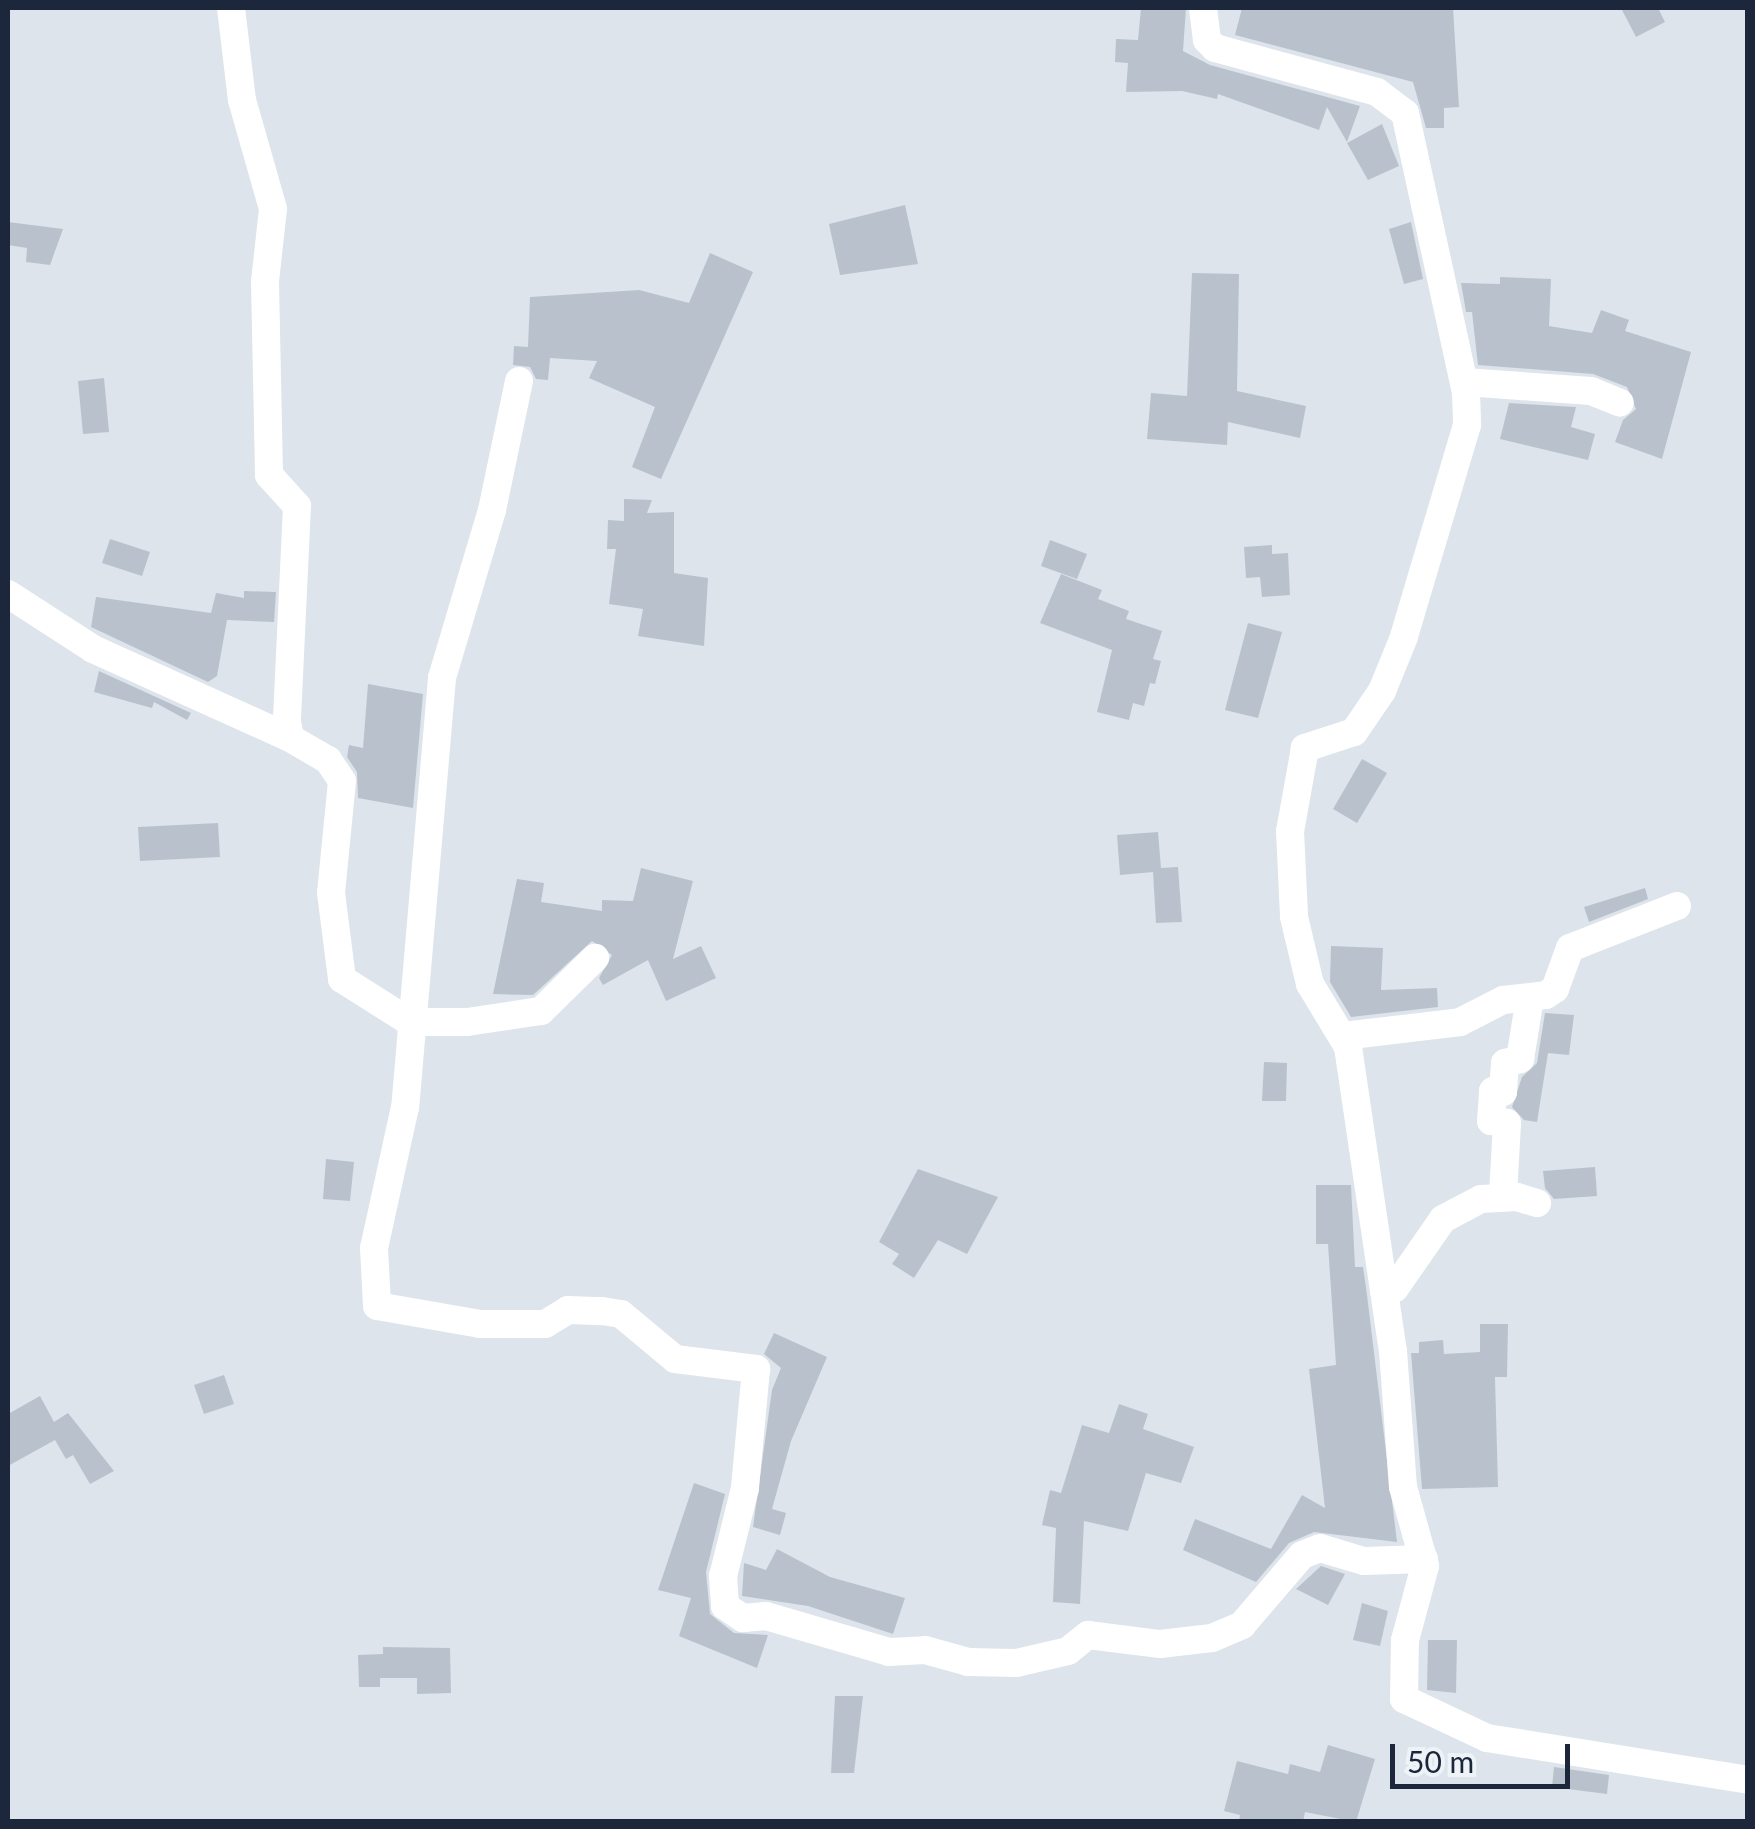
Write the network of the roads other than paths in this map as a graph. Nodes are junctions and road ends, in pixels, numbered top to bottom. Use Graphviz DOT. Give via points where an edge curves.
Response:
graph roads {
  1 [pos="231,8"];
  2 [pos="1203,8"];
  3 [pos="518,381"];
  4 [pos="1465,382"];
  5 [pos="1620,403"];
  6 [pos="8,594"];
  7 [pos="290,738"];
  8 [pos="1677,906"];
  9 [pos="595,958"];
  10 [pos="1530,998"];
  11 [pos="410,1022"];
  12 [pos="1343,1036"];
  13 [pos="1502,1196"];
  14 [pos="1537,1204"];
  15 [pos="1384,1291"];
  16 [pos="1424,1560"];
  17 [pos="1748,1780"];
  1 -- 7 [label="street" via="242,100 273,209 265,282 269,475 297,506"];
  2 -- 4 [label="street" via="1207,40 1215,48 1377,92 1405,113"];
  3 -- 11 [label="street" via="492,510 442,678"];
  4 -- 5 [label="street" via="1590,391"];
  4 -- 12 [label="street" via="1467,425 1382,691 1354,732 1305,748 1297,780 1290,832 1294,917 1310,984"];
  6 -- 7 [label="street" via="93,649"];
  7 -- 11 [label="street" via="328,760 342,781 331,894 342,979"];
  8 -- 10 [label="street" via="1570,948 1555,989"];
  9 -- 11 [label="street" via="540,1011"];
  10 -- 12 [label="street" via="1502,1000 1460,1022"];
  10 -- 13 [label="street" via="1520,1059 1505,1063 1503,1092 1493,1091 1490,1120 1507,1122"];
  11 -- 16 [label="street" via="405,1107 374,1248 372,1299 377,1306 436,1320 480,1324 544,1324 568,1310 620,1314 676,1359 756,1369 744,1488 724,1576 726,1606 744,1618 766,1616 889,1652 926,1650 968,1662 1016,1663 1068,1651 1088,1635 1160,1644 1212,1638 1242,1625 1302,1556 1320,1548 1364,1561"];
  12 -- 15 [label="street"];
  13 -- 14 [label="street"];
  13 -- 15 [label="street" via="1480,1199 1443,1219 1395,1288"];
  15 -- 16 [label="street" via="1403,1486"];
  16 -- 17 [label="street" via="1403,1655 1404,1699 1412,1707 1487,1738"];
}
